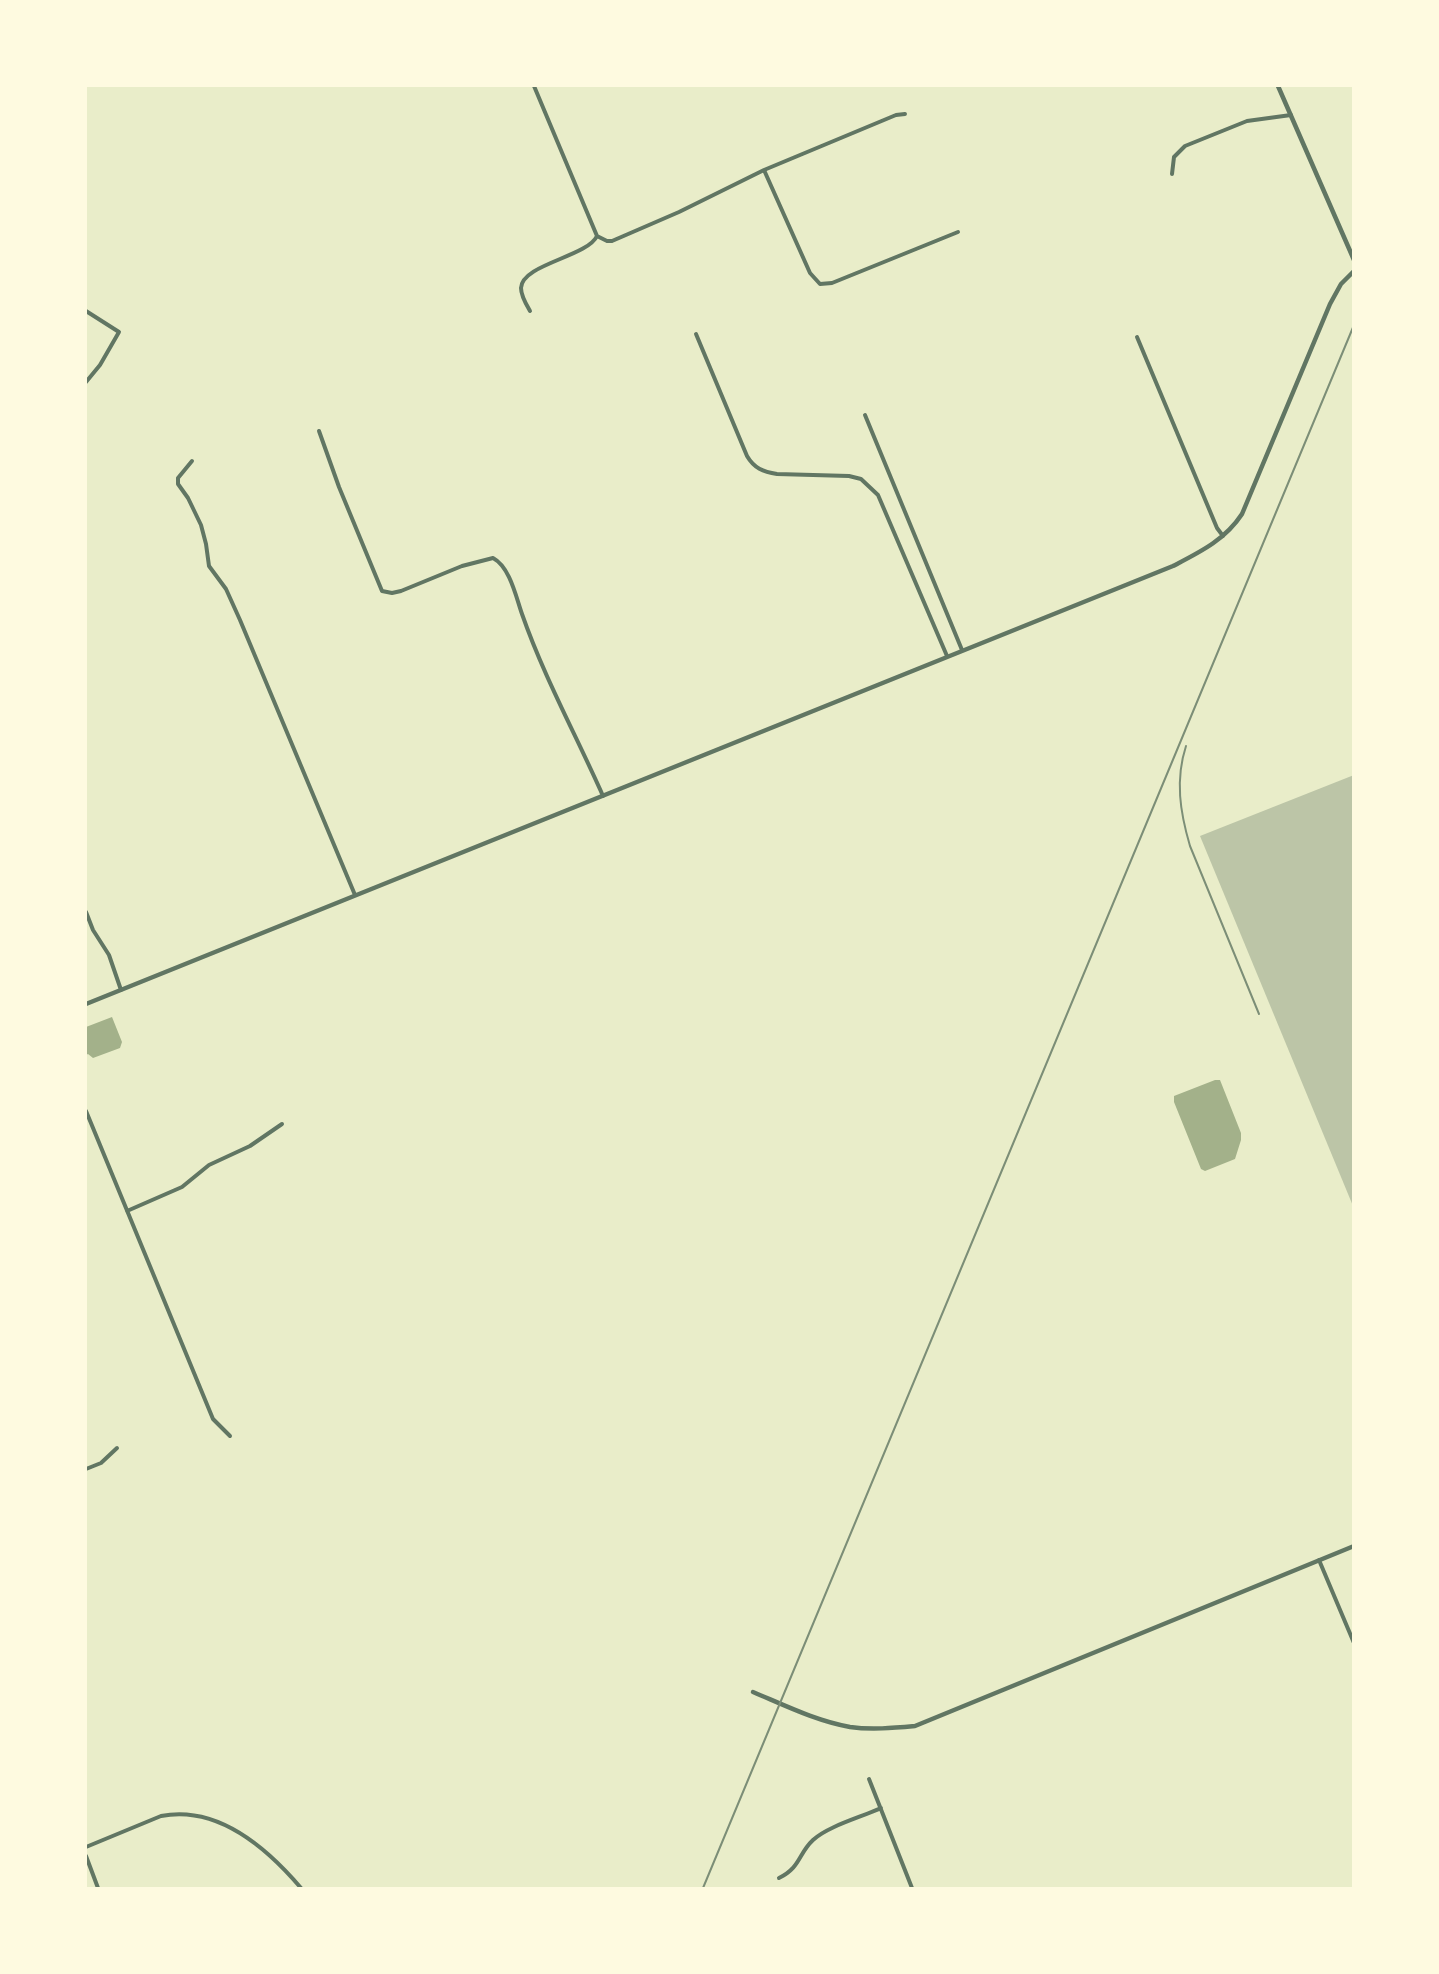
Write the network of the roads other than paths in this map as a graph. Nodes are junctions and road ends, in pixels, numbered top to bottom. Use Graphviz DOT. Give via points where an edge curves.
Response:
graph roads {
  1 [pos="534,86"];
  2 [pos="1278,86"];
  3 [pos="905,114"];
  4 [pos="1291,116"];
  5 [pos="764,170"];
  6 [pos="1172,174"];
  7 [pos="958,232"];
  8 [pos="597,236"];
  9 [pos="1353,260"];
  10 [pos="1353,272"];
  11 [pos="530,310"];
  12 [pos="86,311"];
  13 [pos="696,334"];
  14 [pos="1137,337"];
  15 [pos="86,382"];
  16 [pos="865,415"];
  17 [pos="319,431"];
  18 [pos="192,461"];
  19 [pos="1223,537"];
  20 [pos="962,650"];
  21 [pos="947,656"];
  22 [pos="603,796"];
  23 [pos="355,895"];
  24 [pos="86,912"];
  25 [pos="121,990"];
  26 [pos="86,1004"];
  27 [pos="86,1111"];
  28 [pos="282,1124"];
  29 [pos="127,1211"];
  30 [pos="230,1436"];
  31 [pos="117,1448"];
  32 [pos="86,1469"];
  33 [pos="1353,1546"];
  34 [pos="1319,1560"];
  35 [pos="1353,1643"];
  36 [pos="753,1692"];
  37 [pos="869,1779"];
  38 [pos="881,1808"];
  39 [pos="86,1847"];
  40 [pos="86,1856"];
  41 [pos="779,1878"];
  42 [pos="98,1888"];
  43 [pos="301,1888"];
  44 [pos="912,1888"];
  1 -- 8 [label="street"];
  2 -- 4 [label="street"];
  3 -- 5 [label="street"];
  4 -- 6 [label="street" via="1247,121 1185,146 1174,157"];
  4 -- 9 [label="street"];
  5 -- 7 [label="street" via="810,273 822,284 841,280"];
  5 -- 8 [label="street" via="612,241"];
  8 -- 11 [label="street" via="590,245 543,266 525,279 521,290"];
  10 -- 19 [label="street" via="1330,304 1251,495"];
  12 -- 15 [label="street" via="119,332"];
  13 -- 21 [label="street" via="755,467 777,474 849,476 866,483 878,495"];
  14 -- 19 [label="street"];
  16 -- 20 [label="street"];
  17 -- 22 [label="street" via="382,591 392,594 487,559 496,560 505,571 532,643"];
  18 -- 23 [label="street" via="178,478 178,484 201,525 209,566 226,589"];
  19 -- 20 [label="street" via="1173,566"];
  20 -- 21 [label="street"];
  21 -- 22 [label="street"];
  22 -- 23 [label="street"];
  23 -- 25 [label="street"];
  24 -- 25 [label="street"];
  25 -- 26 [label="street"];
  27 -- 29 [label="street"];
  28 -- 29 [label="street" via="250,1146 209,1165 182,1187"];
  29 -- 30 [label="street" via="213,1419"];
  31 -- 32 [label="street" via="101,1463"];
  33 -- 34 [label="street"];
  34 -- 35 [label="street"];
  34 -- 36 [label="street" via="915,1726 850,1727"];
  37 -- 38 [label="street"];
  38 -- 41 [label="street" via="813,1840 795,1867"];
  38 -- 44 [label="street"];
  39 -- 43 [label="street" via="161,1816 183,1814 211,1820 245,1837 266,1852"];
  40 -- 42 [label="street"];
}
